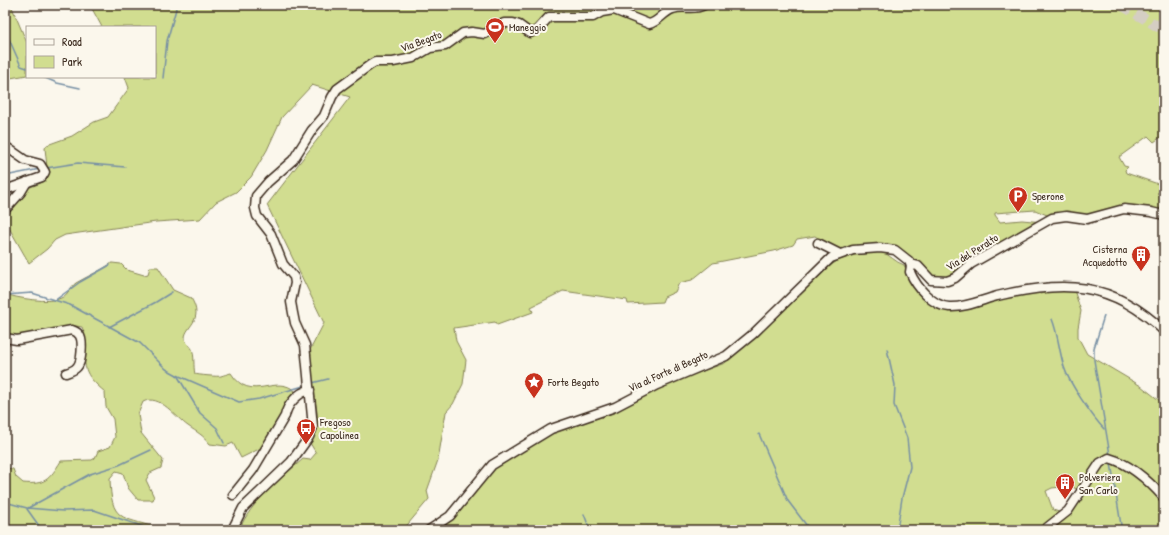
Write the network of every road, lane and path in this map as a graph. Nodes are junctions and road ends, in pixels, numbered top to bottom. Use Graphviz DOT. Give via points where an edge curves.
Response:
graph roads {
  1 [pos="704,5"];
  2 [pos="5,146"];
  3 [pos="27,182"];
  4 [pos="5,190"];
  5 [pos="5,210"];
  6 [pos="1164,215"];
  7 [pos="818,243"];
  8 [pos="840,254"];
  9 [pos="911,266"];
  10 [pos="1164,331"];
  11 [pos="5,338"];
  12 [pos="66,374"];
  13 [pos="310,390"];
  14 [pos="233,495"];
  15 [pos="1164,498"];
  16 [pos="232,530"];
  17 [pos="429,530"];
  18 [pos="1044,530"];
  1 -- 13 [label="street, Via Begato" via="672,9 649,24 620,11 609,10 592,17 549,17 537,30 530,33 515,24 504,24 485,34 463,33 448,44 430,48 413,58 375,62 337,89 324,116 288,164 268,182 255,199 259,220 273,236 283,264 294,277 291,302 293,317 305,345"];
  2 -- 3 [label="street" via="25,160 43,166 45,172 42,177"];
  3 -- 4 [label="street"];
  3 -- 5 [label="street"];
  6 -- 9 [label="street, Via del Peralto" via="1124,209 1087,219 1066,216 1052,218 971,264 955,278 947,281 931,280 918,266"];
  7 -- 8 [label="street"];
  8 -- 9 [label="street, Via al Forte di Begato" via="880,248 895,250 909,261"];
  8 -- 17 [label="street, Via al Forte di Begato" via="831,258 753,334 726,356 657,385 615,407 550,429 492,465 450,516"];
  9 -- 10 [label="street" via="910,272 919,287 947,307 1056,286 1100,290 1128,304"];
  11 -- 12 [label="street" via="17,340 72,330 77,332 81,336 78,365"];
  13 -- 14 [label="street" via="292,401 253,470"];
  13 -- 16 [label="street" via="313,426 309,437 291,462 247,503"];
  15 -- 18 [label="street" via="1131,468 1119,460 1109,458 1100,463 1068,511"];
}
